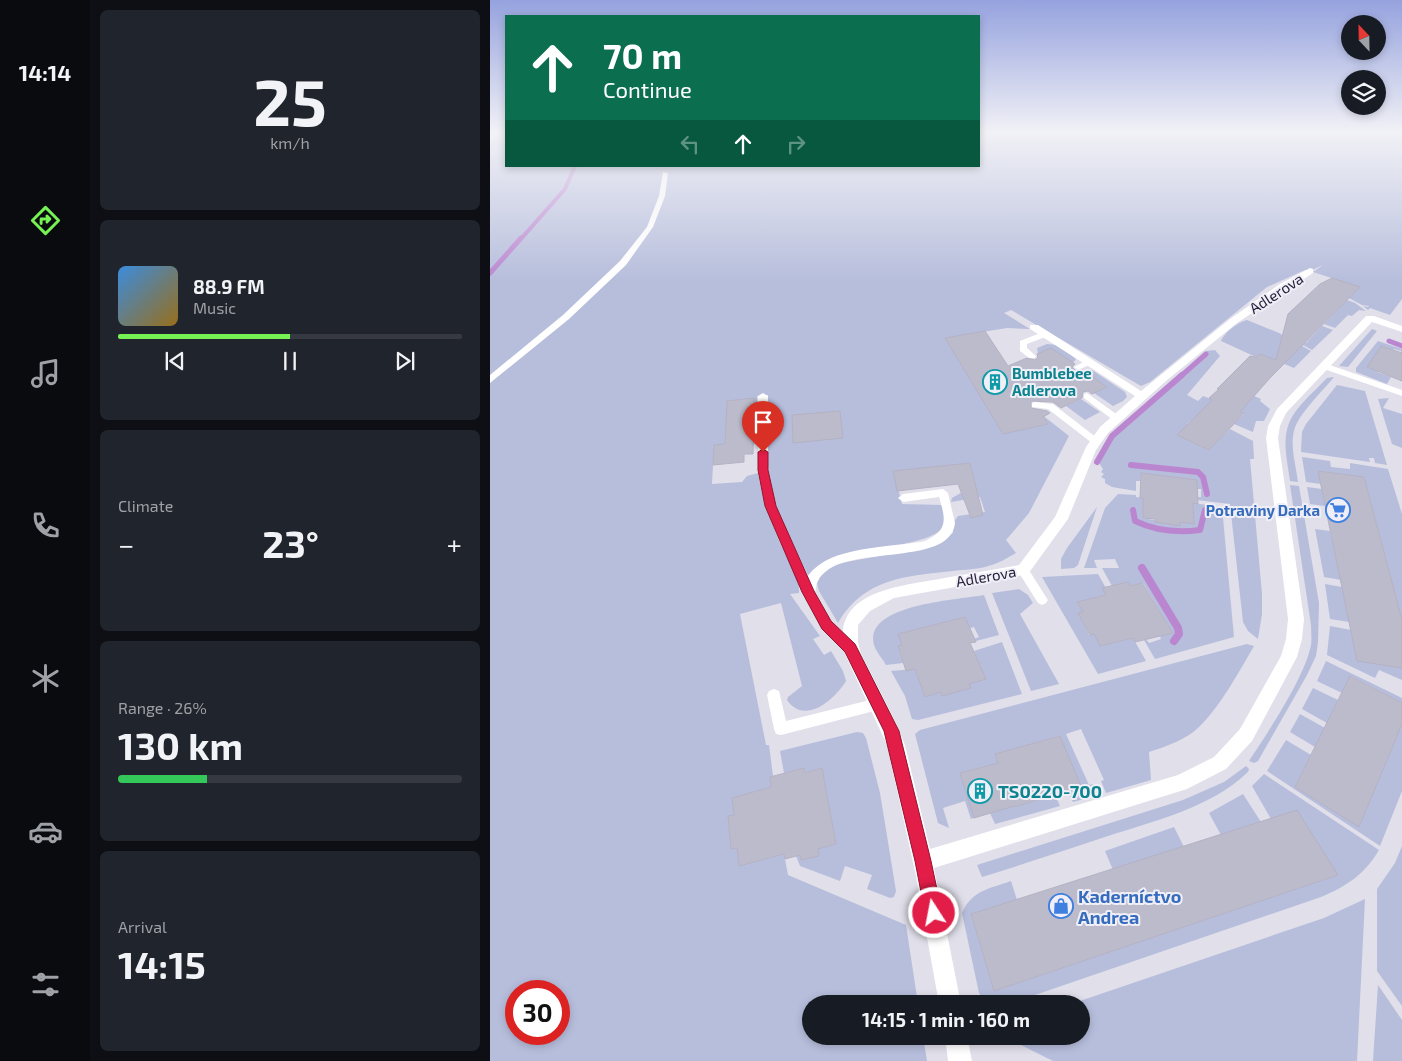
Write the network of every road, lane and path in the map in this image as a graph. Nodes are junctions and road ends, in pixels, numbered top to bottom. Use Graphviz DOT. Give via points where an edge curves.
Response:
graph roads {
  1 [pos="664,183"];
  2 [pos="1310,271"];
  3 [pos="1034,327"];
  4 [pos="1402,328"];
  5 [pos="1045,334"];
  6 [pos="1032,356"];
  7 [pos="1089,362"];
  8 [pos="1324,366"];
  9 [pos="1078,367"];
  10 [pos="490,380"];
  11 [pos="1402,393"];
  12 [pos="763,396"];
  13 [pos="1087,396"];
  14 [pos="1142,396"];
  15 [pos="1035,405"];
  16 [pos="1111,414"];
  17 [pos="1096,441"];
  18 [pos="903,498"];
  19 [pos="1023,570"];
  20 [pos="808,592"];
  21 [pos="1042,600"];
  22 [pos="850,648"];
  23 [pos="774,695"];
  24 [pos="878,704"];
  25 [pos="923,861"];
  26 [pos="948,995"];
  27 [pos="957,1045"];
  28 [pos="960,1061"];
  1 -- 10 [label="lane" via="650,227 623,263"];
  2 -- 14 [label="street, Adlerova" via="1255,305"];
  3 -- 5 [label="street"];
  4 -- 8 [label="street" via="1370,318"];
  5 -- 6 [label="lane" via="1023,343 1023,349"];
  5 -- 7 [label="street"];
  7 -- 9 [label="lane"];
  7 -- 14 [label="street"];
  8 -- 11 [label="lane"];
  8 -- 25 [label="street" via="1281,412 1274,426 1274,459 1296,629 1289,657 1238,746 1220,763 1181,783"];
  12 -- 20 [label="lane" via="763,470 770,506"];
  13 -- 16 [label="lane"];
  14 -- 16 [label="street, Adlerova"];
  15 -- 17 [label="lane" via="1050,406"];
  16 -- 17 [label="street, Adlerova"];
  17 -- 19 [label="street, Adlerova" via="1064,514"];
  18 -- 20 [label="lane" via="944,493 949,528 944,536 922,546 835,559 822,566 813,577"];
  19 -- 21 [label="lane"];
  19 -- 22 [label="street, Adlerova" via="905,590 877,598 855,618 849,630"];
  20 -- 22 [label="lane" via="827,625"];
  22 -- 24 [label="street"];
  23 -- 24 [label="lane" via="781,729"];
  24 -- 25 [label="street" via="891,731"];
  25 -- 26 [label="street"];
  27 -- 28 [label="street"];
}
